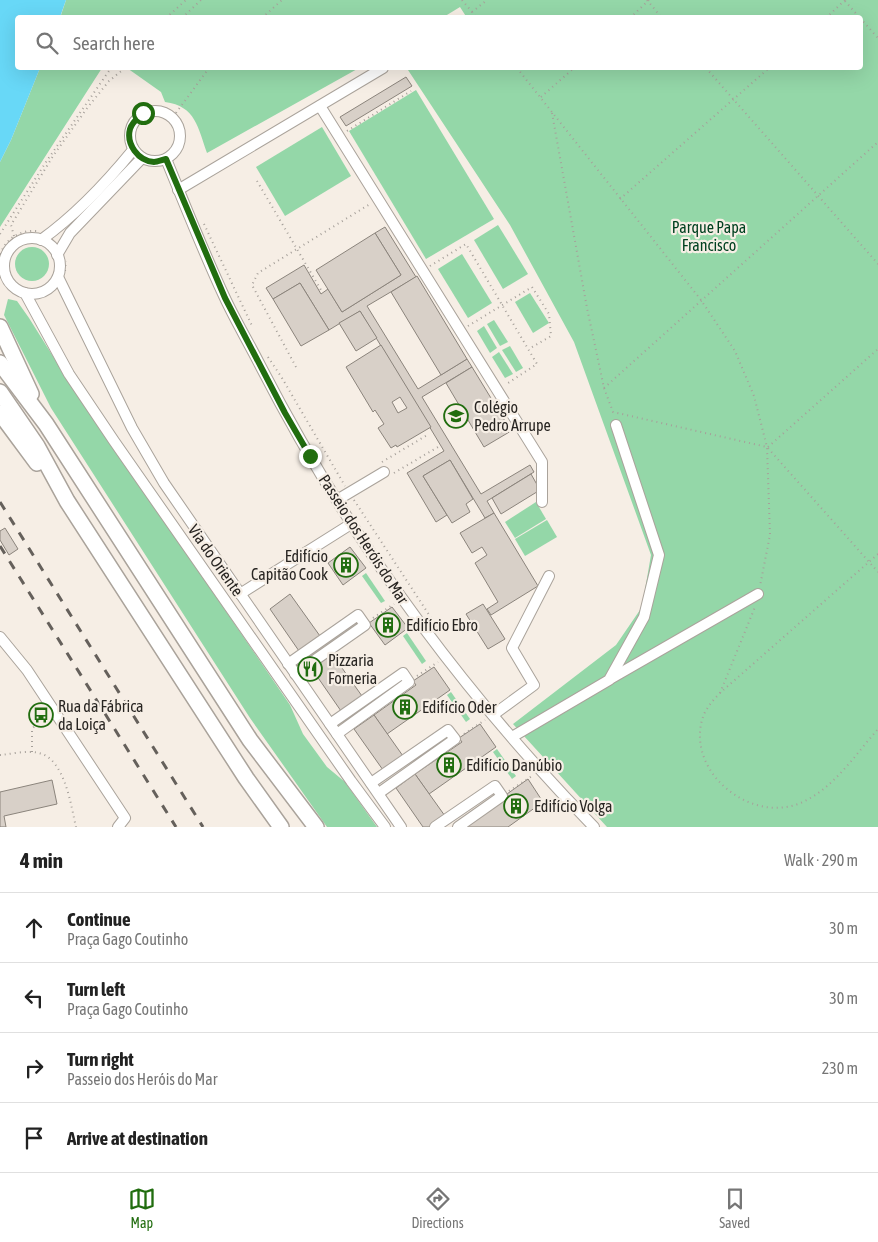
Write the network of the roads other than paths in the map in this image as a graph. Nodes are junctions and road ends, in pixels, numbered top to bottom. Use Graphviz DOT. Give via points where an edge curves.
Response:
graph roads {
  1 [pos="380,70"];
  2 [pos="320,106"];
  3 [pos="133,150"];
  4 [pos="142,158"];
  5 [pos="166,159"];
  6 [pos="178,190"];
  7 [pos="45,237"];
  8 [pos="3,250"];
  9 [pos="59,251"];
  10 [pos="1,272"];
  11 [pos="59,279"];
  12 [pos="26,296"];
  13 [pos="0,327"];
  14 [pos="0,362"];
  15 [pos="0,392"];
  16 [pos="0,414"];
  17 [pos="46,424"];
  18 [pos="616,425"];
  19 [pos="383,471"];
  20 [pos="337,500"];
  21 [pos="67,501"];
  22 [pos="542,502"];
  23 [pos="351,524"];
  24 [pos="549,576"];
  25 [pos="212,580"];
  26 [pos="240,594"];
  27 [pos="758,594"];
  28 [pos="245,629"];
  29 [pos="0,638"];
  30 [pos="288,664"];
  31 [pos="295,674"];
  32 [pos="609,680"];
  33 [pos="493,715"];
  34 [pos="330,724"];
  35 [pos="337,734"];
  36 [pos="512,737"];
  37 [pos="278,776"];
  38 [pos="246,778"];
  39 [pos="371,783"];
  40 [pos="379,793"];
  41 [pos="118,827"];
  42 [pos="270,827"];
  43 [pos="281,827"];
  44 [pos="304,827"];
  45 [pos="316,827"];
  46 [pos="385,827"];
  47 [pos="401,827"];
  48 [pos="435,827"];
  49 [pos="458,827"];
  50 [pos="594,827"];
  1 -- 2 [label="street"];
  2 -- 6 [label="street"];
  2 -- 22 [label="street" via="542,462"];
  3 -- 4 [label="street"];
  3 -- 5 [label="street" via="130,130 135,120 143,113 163,111 172,117 180,130 179,145"];
  3 -- 7 [label="street" via="69,218"];
  4 -- 5 [label="street" via="154,162"];
  4 -- 9 [label="street" via="70,234"];
  5 -- 6 [label="street, Passeio dos Heróis do Mar"];
  6 -- 20 [label="street, Passeio dos Heróis do Mar" via="225,298 285,413"];
  7 -- 8 [label="street" via="23,240"];
  7 -- 9 [label="street"];
  8 -- 10 [label="street" via="6,254"];
  9 -- 11 [label="street"];
  10 -- 12 [label="street" via="15,289"];
  11 -- 12 [label="street" via="44,291"];
  11 -- 26 [label="street, Via do Oriente" via="141,444 174,499"];
  12 -- 25 [label="street, Via do Oriente" via="69,374"];
  13 -- 17 [label="highway"];
  14 -- 17 [label="highway"];
  15 -- 21 [label="highway" via="37,446"];
  16 -- 21 [label="highway"];
  17 -- 37 [label="highway" via="250,740"];
  18 -- 32 [label="street" via="659,555 644,617"];
  19 -- 20 [label="street"];
  20 -- 23 [label="street, Passeio dos Heróis do Mar"];
  21 -- 38 [label="highway"];
  23 -- 26 [label="street"];
  23 -- 33 [label="street, Passeio dos Heróis do Mar" via="402,598"];
  24 -- 33 [label="street" via="512,648 534,685"];
  25 -- 26 [label="street"];
  25 -- 28 [label="street, Via do Oriente"];
  26 -- 28 [label="street"];
  26 -- 30 [label="street, Via do Oriente"];
  27 -- 32 [label="street"];
  28 -- 46 [label="street, Via do Oriente"];
  29 -- 41 [label="street" via="26,670 125,818"];
  30 -- 31 [label="street, Via do Oriente"];
  30 -- 31 [label="street" via="358,615 365,625"];
  31 -- 34 [label="street, Via do Oriente"];
  32 -- 36 [label="street"];
  33 -- 36 [label="street, Passeio dos Heróis do Mar"];
  34 -- 35 [label="street, Via do Oriente"];
  34 -- 35 [label="street" via="403,673 409,682"];
  35 -- 39 [label="street, Via do Oriente"];
  36 -- 50 [label="street, Passeio dos Heróis do Mar"];
  37 -- 44 [label="highway"];
  37 -- 45 [label="highway"];
  38 -- 42 [label="highway"];
  38 -- 43 [label="highway"];
  39 -- 40 [label="street, Via do Oriente"];
  39 -- 40 [label="street" via="448,730 455,739"];
  40 -- 47 [label="street, Via do Oriente"];
  48 -- 49 [label="street" via="495,786 502,796"];
}
